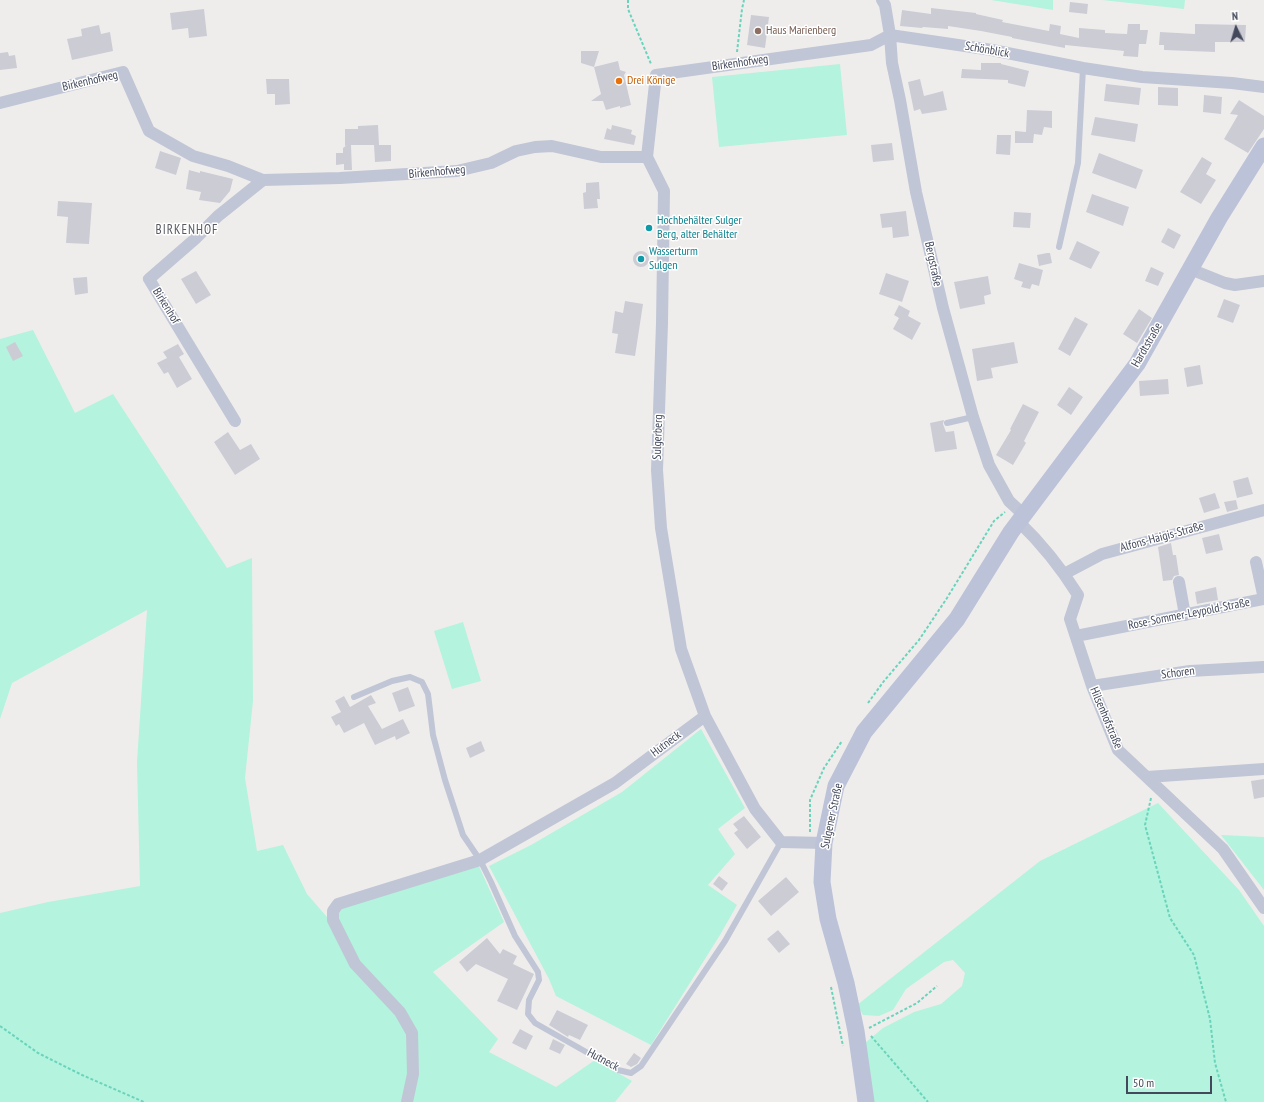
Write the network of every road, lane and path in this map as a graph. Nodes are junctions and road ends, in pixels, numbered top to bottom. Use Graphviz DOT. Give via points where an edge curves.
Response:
graph roads {
  1 [pos="628,0"];
  2 [pos="744,0"];
  3 [pos="882,0"];
  4 [pos="890,35"];
  5 [pos="736,63"];
  6 [pos="1083,68"];
  7 [pos="656,75"];
  8 [pos="1264,87"];
  9 [pos="0,103"];
  10 [pos="1264,146"];
  11 [pos="647,157"];
  12 [pos="263,180"];
  13 [pos="1059,247"];
  14 [pos="1190,269"];
  15 [pos="1264,281"];
  16 [pos="972,417"];
  17 [pos="235,421"];
  18 [pos="947,423"];
  19 [pos="1264,510"];
  20 [pos="1018,523"];
  21 [pos="1256,562"];
  22 [pos="1064,574"];
  23 [pos="1180,582"];
  24 [pos="1185,615"];
  25 [pos="1076,636"];
  26 [pos="1264,667"];
  27 [pos="1092,686"];
  28 [pos="354,697"];
  29 [pos="705,716"];
  30 [pos="1264,768"];
  31 [pos="1151,780"];
  32 [pos="781,842"];
  33 [pos="824,843"];
  34 [pos="480,860"];
  35 [pos="1264,908"];
  36 [pos="937,986"];
  37 [pos="0,1026"];
  38 [pos="865,1030"];
  39 [pos="870,1035"];
  40 [pos="144,1102"];
  41 [pos="407,1102"];
  42 [pos="866,1102"];
  43 [pos="928,1102"];
  44 [pos="1226,1102"];
  1 -- 7 [label="path" via="628,9"];
  2 -- 5 [label="path"];
  3 -- 4 [label="street, Bergstraße" via="886,5"];
  4 -- 5 [label="street, Birkenhofweg" via="871,45"];
  4 -- 6 [label="street, Schönblick" via="992,50"];
  4 -- 16 [label="street, Bergstraße" via="892,63 916,192"];
  5 -- 7 [label="street, Birkenhofweg"];
  6 -- 8 [label="street, Schönblick"];
  6 -- 13 [label="lane" via="1078,163"];
  7 -- 11 [label="street"];
  9 -- 12 [label="street, Birkenhofweg" via="123,72 149,131 193,156"];
  10 -- 14 [label="main road, Hardtstraße"];
  11 -- 12 [label="street, Birkenhofweg" via="601,158 552,146 535,147 516,151 491,163 457,171"];
  11 -- 29 [label="street, Sulgerberg" via="664,191 657,470 661,528 681,649"];
  12 -- 17 [label="street, Birkenhof" via="218,216 149,279"];
  14 -- 15 [label="street" via="1235,285"];
  14 -- 20 [label="main road, Hardtstraße" via="1136,364"];
  16 -- 18 [label="lane"];
  16 -- 20 [label="street, Bergstraße" via="990,465"];
  19 -- 22 [label="street, Alfons-Haigis-Straße" via="1102,554"];
  20 -- 22 [label="street, Hilsenhofstraße" via="1038,540"];
  20 -- 33 [label="main road, Sulgener Straße" via="957,619 864,732 836,786"];
  21 -- 24 [label="street, Rose-Sommer-Leypold-Straße" via="1264,599"];
  22 -- 25 [label="street, Hilsenhofstraße" via="1078,594 1070,619"];
  23 -- 24 [label="street"];
  24 -- 25 [label="street, Rose-Sommer-Leypold-Straße"];
  25 -- 27 [label="street, Hilsenhofstraße"];
  26 -- 27 [label="street, Schoren" via="1190,671"];
  27 -- 31 [label="street, Hilsenhofstraße" via="1118,750"];
  28 -- 34 [label="lane, Hutneck" via="392,680 410,677 422,682 428,694 433,735 445,780 464,836"];
  29 -- 32 [label="street" via="756,809"];
  29 -- 34 [label="street, Hutneck" via="615,783"];
  30 -- 31 [label="street"];
  31 -- 35 [label="street, Hilsenhofstraße" via="1223,850"];
  31 -- 44 [label="path" via="1145,825 1170,918 1194,955 1210,1019 1215,1063"];
  32 -- 33 [label="street"];
  32 -- 34 [label="lane, Hutneck" via="725,941 641,1066 632,1073 618,1070 535,1023 528,1014 529,1000 539,980 538,972 515,936"];
  33 -- 42 [label="main road, Sulgener Straße" via="822,882 828,919 856,1032"];
  34 -- 41 [label="street, Hutneck" via="338,904 333,911 333,920 355,964 400,1012 412,1033 413,1074"];
  36 -- 38 [label="path" via="918,1003"];
  37 -- 40 [label="path" via="38,1053"];
  39 -- 43 [label="path"];
}
